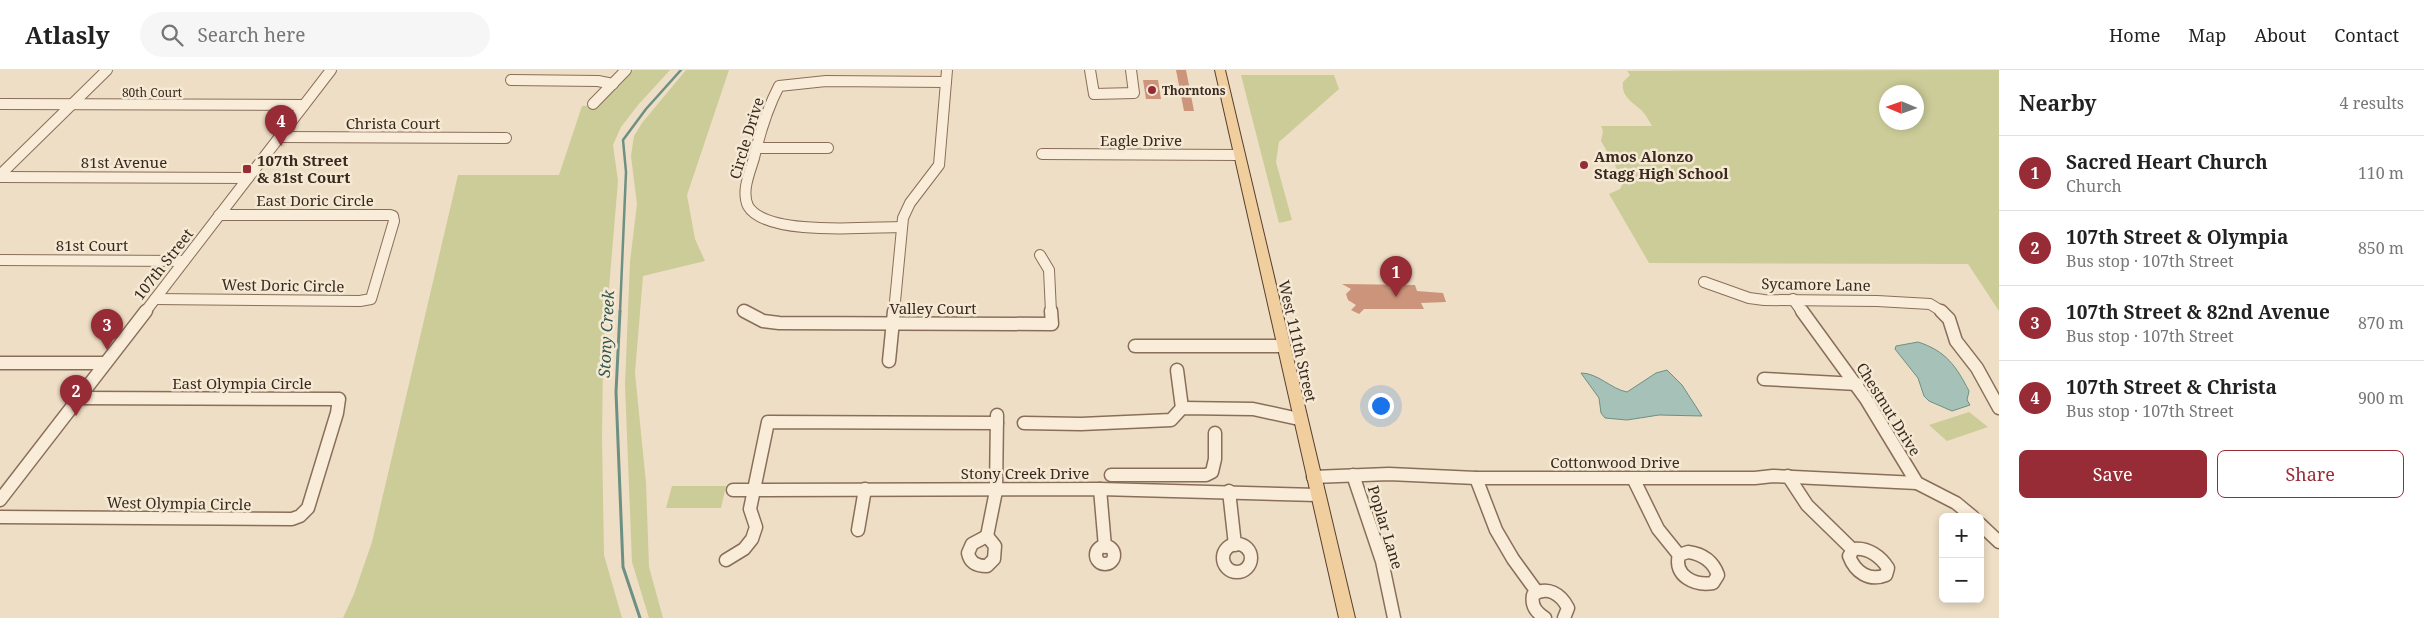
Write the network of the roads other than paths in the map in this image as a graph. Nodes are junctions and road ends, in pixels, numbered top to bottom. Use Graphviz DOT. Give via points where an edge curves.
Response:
graph roads {
  1 [pos="107,70"];
  2 [pos="331,70"];
  3 [pos="626,70"];
  4 [pos="947,70"];
  5 [pos="1090,70"];
  6 [pos="1131,70"];
  7 [pos="1220,70"];
  8 [pos="511,80"];
  9 [pos="946,82"];
  10 [pos="613,84"];
  11 [pos="0,104"];
  12 [pos="72,104"];
  13 [pos="593,104"];
  14 [pos="304,105"];
  15 [pos="279,138"];
  16 [pos="506,138"];
  17 [pos="757,148"];
  18 [pos="828,148"];
  19 [pos="1042,154"];
  20 [pos="1239,155"];
  21 [pos="0,176"];
  22 [pos="248,178"];
  23 [pos="219,215"];
  24 [pos="902,226"];
  25 [pos="1040,254"];
  26 [pos="0,260"];
  27 [pos="184,261"];
  28 [pos="383,261"];
  29 [pos="1704,282"];
  30 [pos="155,299"];
  31 [pos="1793,299"];
  32 [pos="744,311"];
  33 [pos="893,323"];
  34 [pos="1134,346"];
  35 [pos="1283,346"];
  36 [pos="889,361"];
  37 [pos="0,363"];
  38 [pos="105,363"];
  39 [pos="1177,370"];
  40 [pos="1764,379"];
  41 [pos="1857,384"];
  42 [pos="78,398"];
  43 [pos="1182,408"];
  44 [pos="1999,408"];
  45 [pos="1300,419"];
  46 [pos="1024,423"];
  47 [pos="1214,433"];
  48 [pos="323,464"];
  49 [pos="1111,475"];
  50 [pos="1353,475"];
  51 [pos="1161,476"];
  52 [pos="1788,476"];
  53 [pos="1313,477"];
  54 [pos="1476,478"];
  55 [pos="1633,478"];
  56 [pos="6,483"];
  57 [pos="1916,483"];
  58 [pos="865,489"];
  59 [pos="1100,489"];
  60 [pos="733,490"];
  61 [pos="755,490"];
  62 [pos="996,490"];
  63 [pos="1162,490"];
  64 [pos="1228,491"];
  65 [pos="1317,495"];
  66 [pos="0,500"];
  67 [pos="1968,513"];
  68 [pos="0,518"];
  69 [pos="1984,528"];
  70 [pos="858,530"];
  71 [pos="987,536"];
  72 [pos="1999,542"];
  73 [pos="1235,545"];
  74 [pos="1105,547"];
  75 [pos="1853,550"];
  76 [pos="1679,555"];
  77 [pos="726,560"];
  78 [pos="1537,592"];
  79 [pos="1348,618"];
  80 [pos="1394,618"];
  81 [pos="1545,618"];
  82 [pos="1564,618"];
  1 -- 12 [label="street"];
  2 -- 14 [label="street, 107th Street"];
  3 -- 10 [label="street"];
  4 -- 9 [label="street"];
  5 -- 6 [label="street" via="1094,94 1134,93"];
  7 -- 20 [label="main road, West 111th Street"];
  8 -- 10 [label="street"];
  9 -- 17 [label="street, Circle Drive" via="826,81 779,86 766,111"];
  9 -- 24 [label="street" via="939,165 932,178 909,202"];
  10 -- 13 [label="street"];
  11 -- 12 [label="street, 80th Court"];
  12 -- 14 [label="street, 80th Court"];
  12 -- 21 [label="street"];
  14 -- 15 [label="street, 107th Street"];
  15 -- 16 [label="street, Christa Court"];
  15 -- 22 [label="street, 107th Street"];
  17 -- 18 [label="street"];
  17 -- 24 [label="street, Circle Drive" via="745,195 750,208 759,217 786,226"];
  19 -- 20 [label="street, Eagle Drive"];
  20 -- 35 [label="main road, West 111th Street"];
  21 -- 22 [label="street, 81st Avenue"];
  22 -- 23 [label="street, 107th Street"];
  23 -- 27 [label="street, 107th Street"];
  23 -- 28 [label="street, East Doric Circle" via="390,215 394,221"];
  24 -- 33 [label="street"];
  25 -- 33 [label="street, Valley Court" via="1049,270 1052,324"];
  26 -- 27 [label="street, 81st Court"];
  27 -- 30 [label="street, 107th Street"];
  28 -- 30 [label="street, West Doric Circle" via="371,299 360,301"];
  29 -- 31 [label="street, Sycamore Lane" via="1750,298"];
  30 -- 38 [label="street, 107th Street"];
  31 -- 41 [label="street, Chestnut Drive"];
  31 -- 44 [label="street, Sycamore Lane" via="1930,304 1949,320 1956,341 1977,368"];
  32 -- 33 [label="street, Valley Court" via="763,321 779,323"];
  33 -- 36 [label="street"];
  34 -- 35 [label="street"];
  35 -- 45 [label="main road, West 111th Street"];
  37 -- 38 [label="street"];
  38 -- 42 [label="street, 107th Street"];
  39 -- 43 [label="street"];
  40 -- 41 [label="street"];
  41 -- 57 [label="street, Chestnut Drive"];
  42 -- 48 [label="street, East Olympia Circle" via="339,399"];
  42 -- 56 [label="street, 107th Street"];
  43 -- 45 [label="street" via="1253,409"];
  43 -- 46 [label="street" via="1171,420"];
  45 -- 53 [label="main road, West 111th Street"];
  47 -- 51 [label="street" via="1214,463 1210,474"];
  48 -- 68 [label="street, West Olympia Circle" via="308,508 292,520"];
  49 -- 51 [label="street"];
  50 -- 53 [label="street, Cottonwood Drive"];
  50 -- 54 [label="street, Cottonwood Drive"];
  50 -- 80 [label="street, Poplar Lane" via="1382,561"];
  51 -- 63 [label="street"];
  52 -- 55 [label="street, Cottonwood Drive"];
  52 -- 57 [label="street, Cottonwood Drive"];
  52 -- 75 [label="street" via="1807,505"];
  53 -- 65 [label="main road, West 111th Street"];
  54 -- 55 [label="street, Cottonwood Drive"];
  54 -- 78 [label="street" via="1496,530"];
  55 -- 76 [label="street" via="1658,529"];
  56 -- 66 [label="street, 107th Street"];
  57 -- 67 [label="street" via="1956,503"];
  58 -- 61 [label="street, Stony Creek Drive"];
  58 -- 62 [label="street, Stony Creek Drive"];
  58 -- 70 [label="street"];
  59 -- 62 [label="street, Stony Creek Drive"];
  59 -- 63 [label="street, Stony Creek Drive"];
  59 -- 74 [label="street"];
  60 -- 61 [label="street, Stony Creek Drive"];
  61 -- 62 [label="street" via="768,422 997,419"];
  61 -- 77 [label="street" via="750,509 756,527 752,539 744,549"];
  62 -- 71 [label="street"];
  63 -- 64 [label="street, Stony Creek Drive"];
  64 -- 65 [label="street, Stony Creek Drive"];
  64 -- 73 [label="street"];
  65 -- 79 [label="main road, West 111th Street"];
  69 -- 72 [label="street"];
  78 -- 81 [label="street" via="1533,595 1532,604"];
  78 -- 82 [label="street" via="1547,590 1563,599 1568,608"];
}
